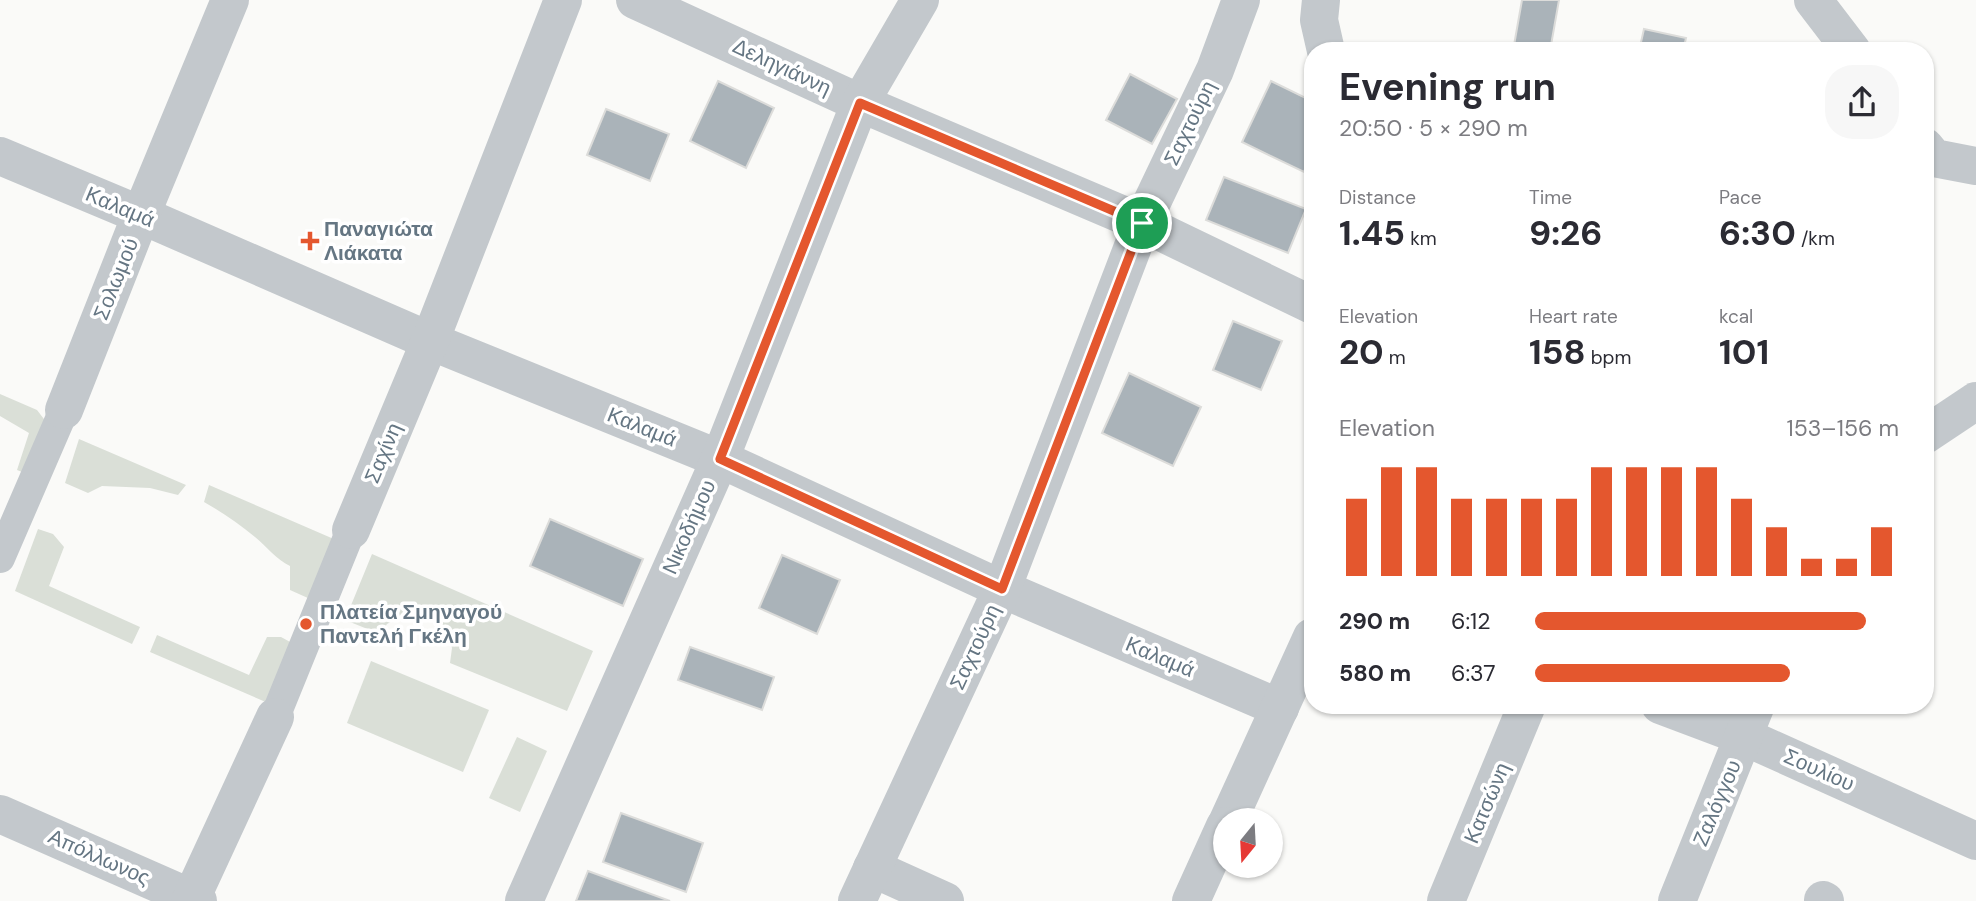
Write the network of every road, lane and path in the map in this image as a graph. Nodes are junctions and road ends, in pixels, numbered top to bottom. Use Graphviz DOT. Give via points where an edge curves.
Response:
graph roads {
  1 [pos="230,0"];
  2 [pos="563,0"];
  3 [pos="635,0"];
  4 [pos="920,0"];
  5 [pos="1241,0"];
  6 [pos="1321,0"];
  7 [pos="1813,0"];
  8 [pos="1324,42"];
  9 [pos="1845,42"];
  10 [pos="860,103"];
  11 [pos="0,156"];
  12 [pos="141,215"];
  13 [pos="1142,223"];
  14 [pos="1304,301"];
  15 [pos="430,341"];
  16 [pos="1976,401"];
  17 [pos="64,410"];
  18 [pos="1934,429"];
  19 [pos="720,459"];
  20 [pos="351,530"];
  21 [pos="0,558"];
  22 [pos="1002,589"];
  23 [pos="1304,655"];
  24 [pos="1280,708"];
  25 [pos="1523,714"];
  26 [pos="1711,714"];
  27 [pos="275,717"];
  28 [pos="1751,721"];
  29 [pos="1234,808"];
  30 [pos="0,814"];
  31 [pos="1976,841"];
  32 [pos="1213,852"];
  33 [pos="864,885"];
  34 [pos="193,900"];
  35 [pos="524,901"];
  36 [pos="945,901"];
  37 [pos="1191,901"];
  38 [pos="1446,901"];
  39 [pos="1677,901"];
  1 -- 12 [label="street, Σολωμού"];
  2 -- 15 [label="street, Σαχίνη"];
  3 -- 10 [label="street, Δεληγιάννη"];
  4 -- 10 [label="street, Νικοδήμου"];
  5 -- 13 [label="street, Σαχτούρη" via="1215,70"];
  6 -- 8 [label="street"];
  7 -- 9 [label="street"];
  10 -- 13 [label="street, Δεληγιάννη"];
  10 -- 19 [label="street, Νικοδήμου"];
  11 -- 12 [label="street, Καλαμά"];
  12 -- 15 [label="street, Καλαμά"];
  12 -- 17 [label="street, Σολωμού"];
  13 -- 14 [label="street, Δεληγιάννη"];
  13 -- 22 [label="street, Σαχτούρη"];
  15 -- 19 [label="street, Καλαμά"];
  15 -- 20 [label="street, Σαχίνη"];
  16 -- 18 [label="street"];
  17 -- 21 [label="street, Σολωμού"];
  19 -- 22 [label="street, Καλαμά"];
  19 -- 35 [label="street, Νικοδήμου"];
  20 -- 27 [label="street, Σαχίνη"];
  22 -- 24 [label="street, Καλαμά"];
  22 -- 33 [label="street, Σαχτούρη"];
  23 -- 24 [label="street"];
  24 -- 29 [label="street"];
  25 -- 38 [label="street, Κατσώνη"];
  26 -- 28 [label="street, Σουλίου"];
  27 -- 34 [label="street, Σαχίνη"];
  28 -- 31 [label="street, Σουλίου"];
  28 -- 39 [label="street, Ζαλόγγου"];
  30 -- 34 [label="street, Απόλλωνος"];
  32 -- 37 [label="street"];
  33 -- 36 [label="street"];
}
